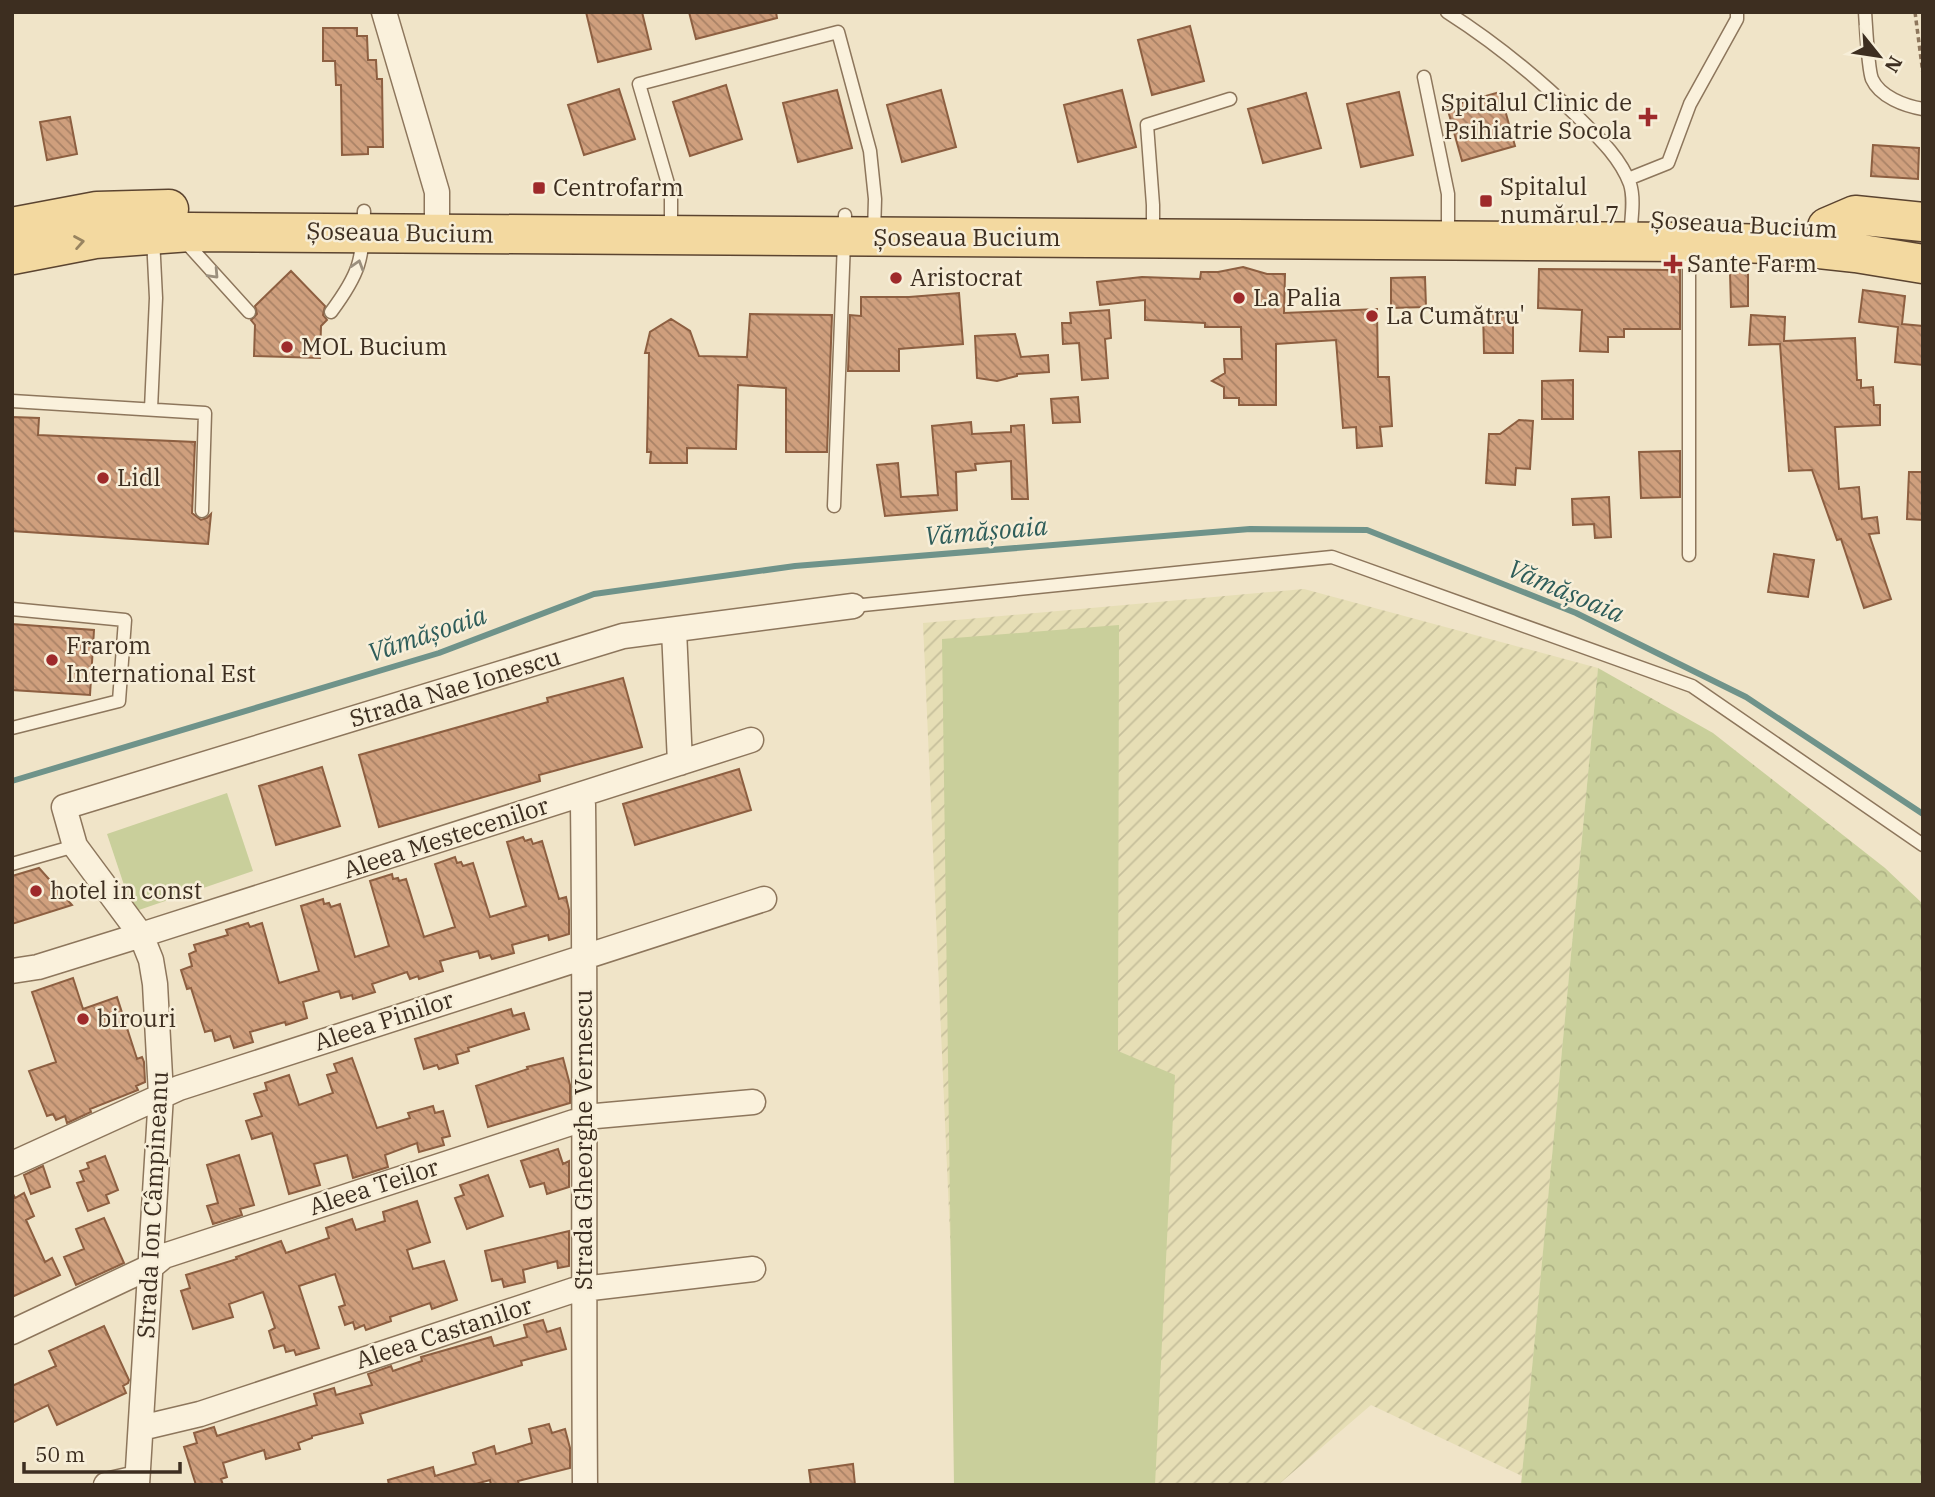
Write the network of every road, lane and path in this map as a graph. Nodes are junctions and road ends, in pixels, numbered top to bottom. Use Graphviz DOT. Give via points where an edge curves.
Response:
graph roads {
  1 [pos="384,12"];
  2 [pos="1447,12"];
  3 [pos="1737,12"];
  4 [pos="1865,12"];
  5 [pos="1916,12"];
  6 [pos="1923,74"];
  7 [pos="1424,77"];
  8 [pos="1230,99"];
  9 [pos="1923,109"];
  10 [pos="1628,179"];
  11 [pos="364,222"];
  12 [pos="1923,222"];
  13 [pos="437,223"];
  14 [pos="671,225"];
  15 [pos="12,226"];
  16 [pos="860,226"];
  17 [pos="1827,227"];
  18 [pos="1153,228"];
  19 [pos="1448,229"];
  20 [pos="1630,230"];
  21 [pos="190,232"];
  22 [pos="153,234"];
  23 [pos="1923,242"];
  24 [pos="1689,243"];
  25 [pos="12,255"];
  26 [pos="1923,264"];
  27 [pos="249,312"];
  28 [pos="331,312"];
  29 [pos="12,401"];
  30 [pos="151,409"];
  31 [pos="834,506"];
  32 [pos="202,511"];
  33 [pos="1689,555"];
  34 [pos="853,606"];
  35 [pos="12,609"];
  36 [pos="674,630"];
  37 [pos="12,728"];
  38 [pos="751,740"];
  39 [pos="680,763"];
  40 [pos="580,795"];
  41 [pos="1923,845"];
  42 [pos="75,846"];
  43 [pos="12,864"];
  44 [pos="764,899"];
  45 [pos="141,935"];
  46 [pos="585,956"];
  47 [pos="12,971"];
  48 [pos="161,1095"];
  49 [pos="753,1102"];
  50 [pos="584,1119"];
  51 [pos="12,1164"];
  52 [pos="152,1266"];
  53 [pos="753,1269"];
  54 [pos="583,1287"];
  55 [pos="12,1332"];
  56 [pos="141,1428"];
  57 [pos="137,1481"];
  58 [pos="106,1485"];
  59 [pos="585,1485"];
  1 -- 13 [label="street" via="437,192"];
  2 -- 10 [label="lane" via="1543,83 1595,134"];
  3 -- 10 [label="lane" via="1690,104 1668,163"];
  4 -- 9 [label="lane" via="1872,78 1884,93 1905,106"];
  5 -- 6 [label="path"];
  7 -- 19 [label="lane" via="1448,194"];
  8 -- 18 [label="lane" via="1147,125"];
  10 -- 20 [label="lane"];
  11 -- 13 [label="main road, Șoseaua Bucium"];
  11 -- 15 [label="main road, Șoseaua Bucium" via="148,209 97,211"];
  11 -- 21 [label="main road, Șoseaua Bucium"];
  28 -- 11 [label="lane, one-way" via="353,282 363,251"];
  12 -- 17 [label="main road" via="1855,215"];
  13 -- 14 [label="main road, Șoseaua Bucium"];
  14 -- 16 [label="main road, Șoseaua Bucium"];
  14 -- 16 [label="lane" via="671,194 639,84 838,32 870,151"];
  16 -- 18 [label="main road, Șoseaua Bucium"];
  16 -- 31 [label="lane"];
  17 -- 20 [label="main road, Șoseaua Bucium" via="1722,220"];
  17 -- 23 [label="main road, Șoseaua Bucium"];
  18 -- 19 [label="main road, Șoseaua Bucium"];
  19 -- 20 [label="main road, Șoseaua Bucium"];
  20 -- 24 [label="main road, Șoseaua Bucium"];
  21 -- 22 [label="main road, Șoseaua Bucium"];
  21 -- 27 [label="lane, one-way" via="191,248"];
  25 -- 22 [label="main road, Șoseaua Bucium, one-way" via="95,239"];
  22 -- 30 [label="lane" via="156,298"];
  24 -- 26 [label="main road, Șoseaua Bucium" via="1773,244"];
  24 -- 33 [label="lane"];
  29 -- 30 [label="lane"];
  30 -- 32 [label="lane" via="205,413"];
  34 -- 36 [label="street, Strada Nae Ionescu"];
  34 -- 41 [label="lane" via="1332,557 1692,686"];
  35 -- 37 [label="lane" via="125,620 119,701"];
  36 -- 39 [label="street"];
  36 -- 42 [label="street, Strada Nae Ionescu" via="623,636 64,807"];
  38 -- 39 [label="street, Aleea Mestecenilor"];
  39 -- 40 [label="street, Aleea Mestecenilor"];
  40 -- 45 [label="street, Aleea Mestecenilor"];
  40 -- 46 [label="street, Strada Gheorghe Vernescu"];
  42 -- 43 [label="lane"];
  42 -- 45 [label="street, Strada Ion Câmpineanu"];
  44 -- 46 [label="street, Aleea Pinilor"];
  45 -- 47 [label="street"];
  45 -- 48 [label="street, Strada Ion Câmpineanu" via="155,984"];
  46 -- 48 [label="street, Aleea Pinilor"];
  46 -- 50 [label="street, Strada Gheorghe Vernescu"];
  48 -- 51 [label="street, Aleea Pinilor"];
  48 -- 52 [label="street, Strada Ion Câmpineanu"];
  49 -- 50 [label="street, Aleea Teilor"];
  50 -- 52 [label="street, Aleea Teilor" via="164,1256"];
  50 -- 54 [label="street, Strada Gheorghe Vernescu"];
  52 -- 55 [label="street, Aleea Teilor"];
  52 -- 56 [label="street, Strada Ion Câmpineanu"];
  53 -- 54 [label="street, Aleea Castanilor"];
  54 -- 56 [label="street, Aleea Castanilor" via="200,1414"];
  54 -- 59 [label="street, Strada Gheorghe Vernescu"];
  56 -- 57 [label="street, Strada Ion Câmpineanu"];
  57 -- 58 [label="street"];
}
